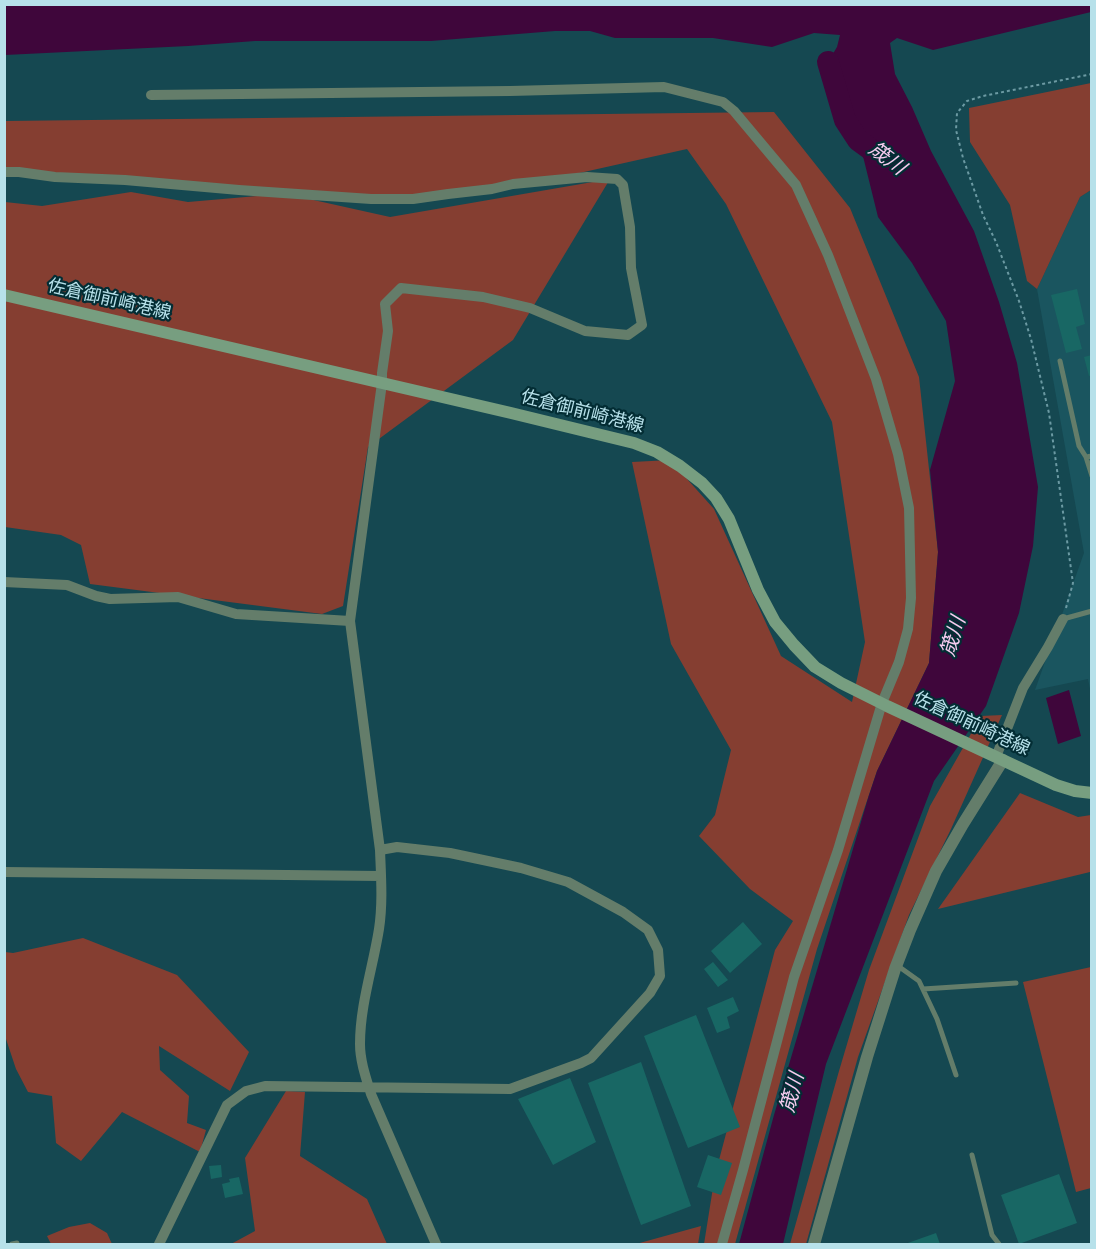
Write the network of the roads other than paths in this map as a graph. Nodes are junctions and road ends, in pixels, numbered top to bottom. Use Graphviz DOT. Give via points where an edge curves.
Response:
graph roads {
  1 [pos="151,95"];
  2 [pos="4,172"];
  3 [pos="4,295"];
  4 [pos="1060,361"];
  5 [pos="382,383"];
  6 [pos="1089,457"];
  7 [pos="1092,476"];
  8 [pos="4,582"];
  9 [pos="1092,611"];
  10 [pos="1063,619"];
  11 [pos="350,621"];
  12 [pos="885,704"];
  13 [pos="999,759"];
  14 [pos="1092,793"];
  15 [pos="380,850"];
  16 [pos="4,872"];
  17 [pos="381,876"];
  18 [pos="896,965"];
  19 [pos="1016,983"];
  20 [pos="923,989"];
  21 [pos="956,1075"];
  22 [pos="369,1087"];
  23 [pos="972,1155"];
  24 [pos="815,1244"];
  25 [pos="159,1245"];
  26 [pos="436,1245"];
  27 [pos="722,1245"];
  28 [pos="999,1245"];
  1 -- 12 [label="street" via="664,87 723,102 734,111 796,185 876,379 898,454 909,508 911,598 908,629"];
  2 -- 5 [label="street" via="413,199 587,177 617,179 623,185 642,325 628,335 585,331 530,308 483,297 401,288 385,304 388,331"];
  3 -- 5 [label="main road, 佐倉御前崎港線"];
  4 -- 6 [label="lane" via="1079,446"];
  5 -- 11 [label="street"];
  5 -- 12 [label="main road, 佐倉御前崎港線" via="634,443 680,466 716,498 729,519 762,598 794,645 815,666 841,683"];
  6 -- 7 [label="lane"];
  8 -- 11 [label="street" via="67,585 110,599 177,597 236,614"];
  9 -- 10 [label="lane"];
  10 -- 13 [label="street" via="1023,688"];
  11 -- 15 [label="street"];
  12 -- 13 [label="main road, 佐倉御前崎港線"];
  12 -- 27 [label="street" via="794,977"];
  13 -- 14 [label="main road, 佐倉御前崎港線" via="1056,785"];
  13 -- 18 [label="street" via="936,872"];
  15 -- 17 [label="street"];
  15 -- 22 [label="street" via="397,847 450,853 568,882 648,930 658,950 660,976 650,993 591,1058 580,1064 510,1089"];
  16 -- 17 [label="street"];
  17 -- 22 [label="street" via="380,927 360,1046"];
  18 -- 20 [label="lane" via="919,981"];
  18 -- 24 [label="street"];
  19 -- 20 [label="lane"];
  20 -- 21 [label="lane"];
  22 -- 25 [label="street" via="265,1086 246,1091 227,1105"];
  22 -- 26 [label="street"];
  23 -- 28 [label="lane" via="992,1235"];
}
